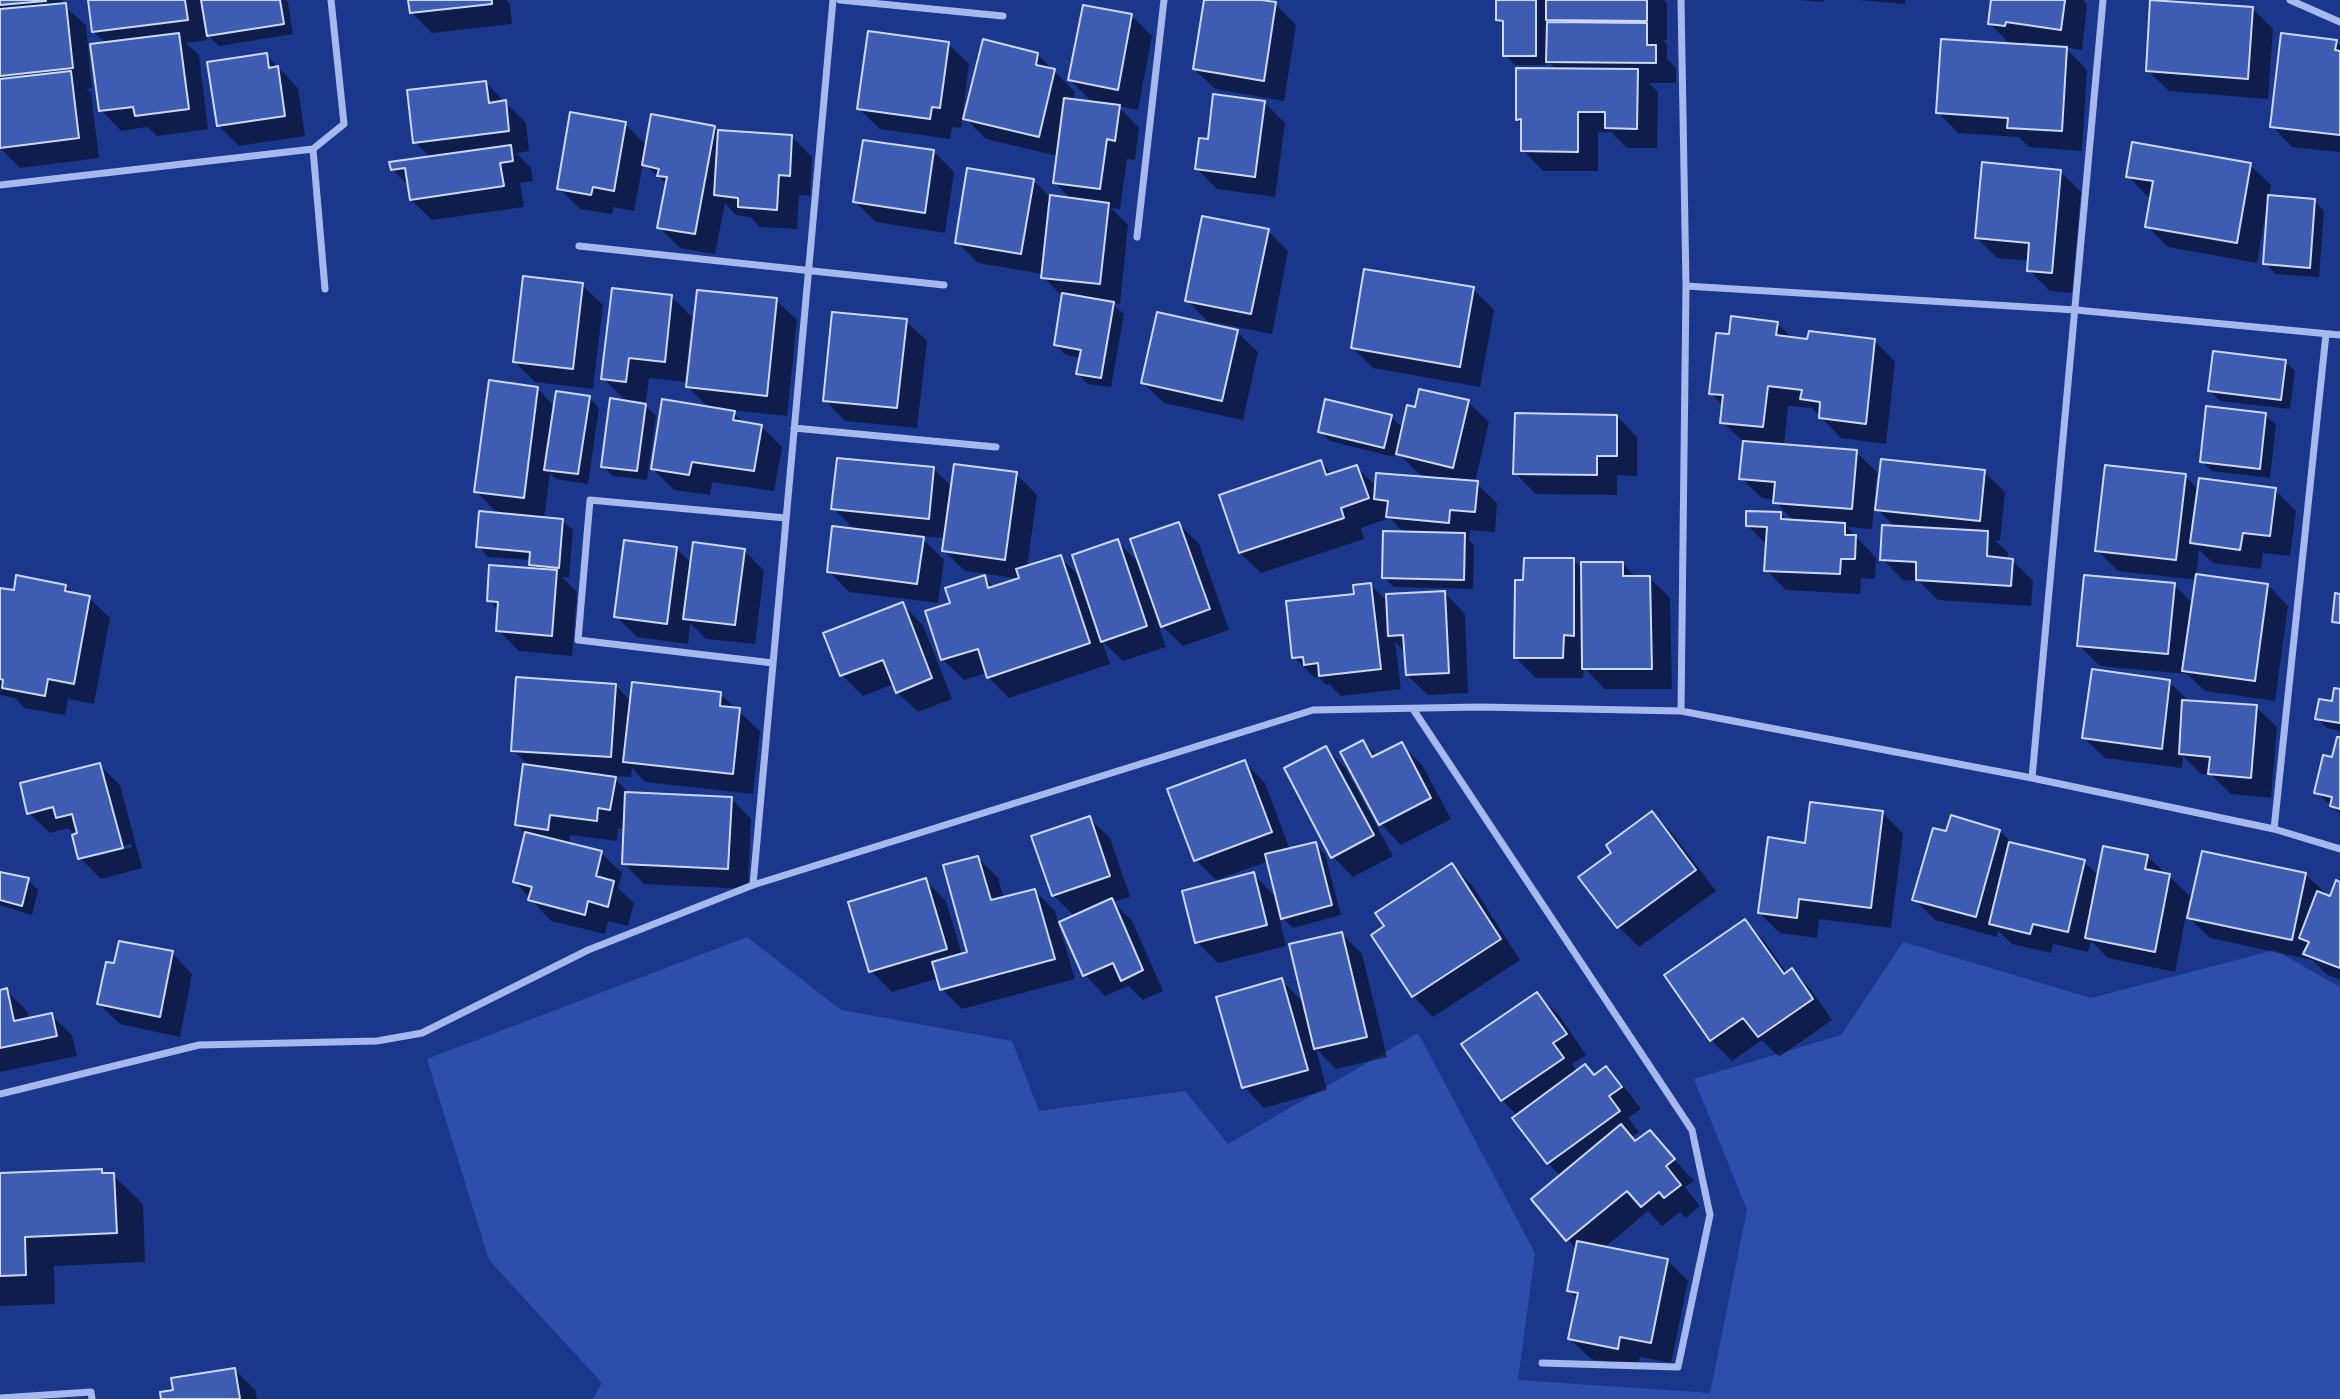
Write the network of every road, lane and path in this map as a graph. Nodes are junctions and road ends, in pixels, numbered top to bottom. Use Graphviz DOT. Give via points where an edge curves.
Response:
graph roads {
  1 [pos="331,0"];
  2 [pos="833,0"];
  3 [pos="840,0"];
  4 [pos="1164,0"];
  5 [pos="1681,0"];
  6 [pos="2103,0"];
  7 [pos="2290,0"];
  8 [pos="1003,16"];
  9 [pos="2340,22"];
  10 [pos="313,149"];
  11 [pos="0,185"];
  12 [pos="1138,237"];
  13 [pos="579,246"];
  14 [pos="808,270"];
  15 [pos="944,285"];
  16 [pos="1686,285"];
  17 [pos="326,289"];
  18 [pos="2076,310"];
  19 [pos="2326,334"];
  20 [pos="2340,335"];
  21 [pos="794,428"];
  22 [pos="996,447"];
  23 [pos="786,518"];
  24 [pos="773,663"];
  25 [pos="1413,709"];
  26 [pos="1681,711"];
  27 [pos="2032,778"];
  28 [pos="2274,829"];
  29 [pos="2340,849"];
  30 [pos="753,885"];
  31 [pos="0,1094"];
  32 [pos="1542,1363"];
  33 [pos="0,1398"];
  34 [pos="92,1399"];
  1 -- 10 [label="street" via="344,124"];
  2 -- 14 [label="street"];
  3 -- 8 [label="street"];
  4 -- 12 [label="street"];
  5 -- 16 [label="street"];
  6 -- 18 [label="street"];
  7 -- 9 [label="street"];
  10 -- 11 [label="street"];
  10 -- 17 [label="street"];
  13 -- 14 [label="street"];
  14 -- 15 [label="street"];
  14 -- 21 [label="street"];
  16 -- 18 [label="street"];
  16 -- 26 [label="street"];
  18 -- 19 [label="street"];
  18 -- 27 [label="street"];
  19 -- 20 [label="street"];
  19 -- 28 [label="street"];
  21 -- 22 [label="street"];
  21 -- 23 [label="street"];
  23 -- 24 [label="street"];
  23 -- 24 [label="street" via="590,500 578,640"];
  24 -- 30 [label="street"];
  25 -- 26 [label="street"];
  25 -- 30 [label="street" via="1313,710"];
  25 -- 32 [label="street" via="1692,1129 1710,1215 1678,1367"];
  26 -- 27 [label="street"];
  27 -- 28 [label="street"];
  28 -- 29 [label="street"];
  30 -- 31 [label="street" via="588,950 422,1033 377,1041 199,1045"];
  33 -- 34 [label="street" via="90,1392"];
}
